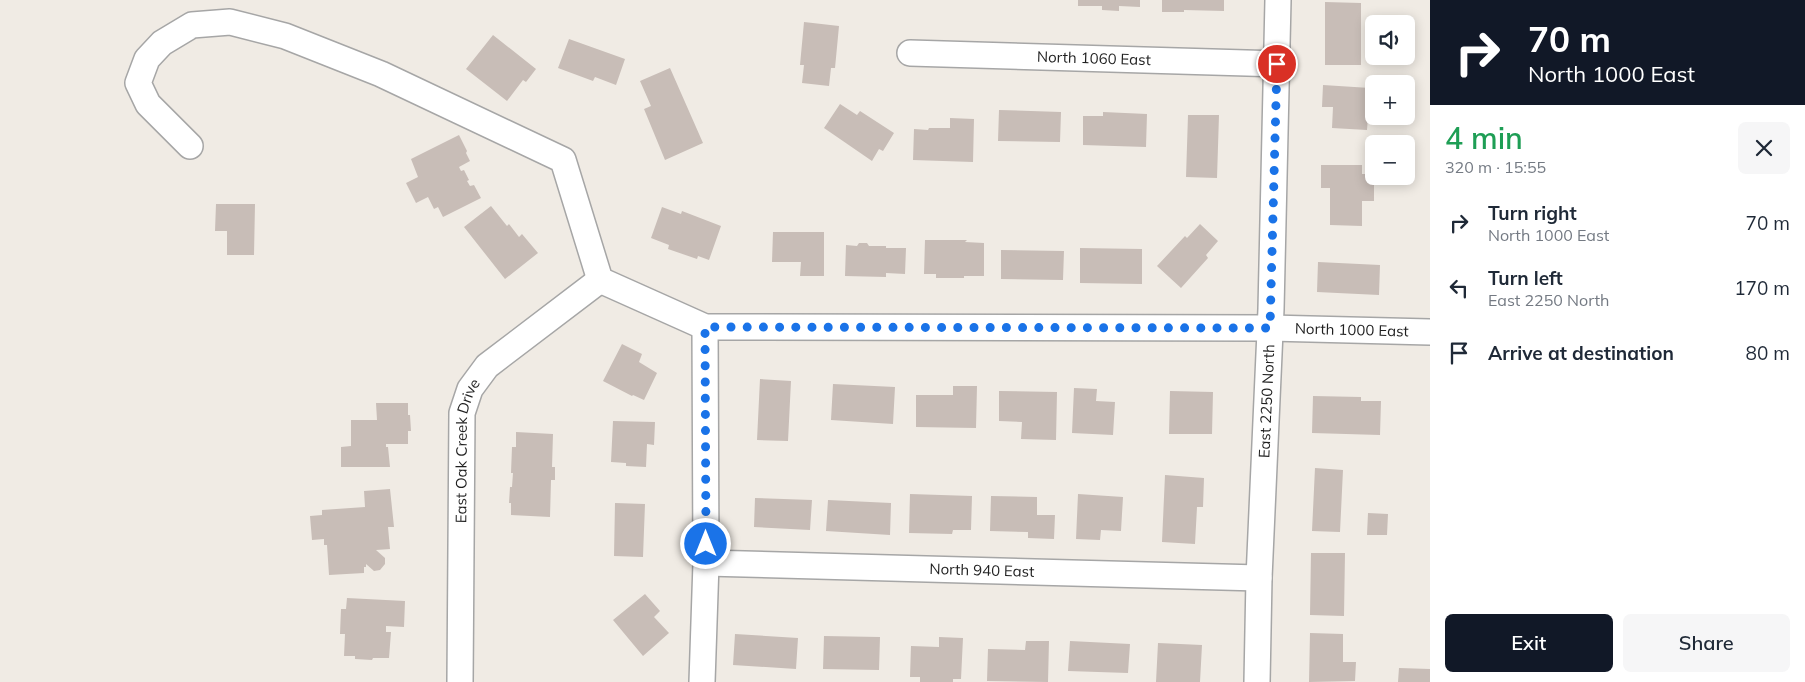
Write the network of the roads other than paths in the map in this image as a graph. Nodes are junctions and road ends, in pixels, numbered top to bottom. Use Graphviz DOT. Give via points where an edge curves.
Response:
graph roads {
  1 [pos="1278,0"];
  2 [pos="910,53"];
  3 [pos="1277,64"];
  4 [pos="190,146"];
  5 [pos="600,280"];
  6 [pos="705,327"];
  7 [pos="1270,328"];
  8 [pos="1430,332"];
  9 [pos="706,564"];
  10 [pos="1259,578"];
  11 [pos="460,682"];
  12 [pos="702,682"];
  13 [pos="1257,682"];
  1 -- 3 [label="street, East 2250 North"];
  2 -- 3 [label="street, North 1060 East"];
  3 -- 7 [label="street, East 2250 North"];
  4 -- 5 [label="street" via="148,104 138,83 147,59 162,43 192,25 230,22 285,36 381,74 563,160"];
  5 -- 6 [label="street, North 1000 East"];
  5 -- 11 [label="street, East Oak Creek Drive" via="487,366 467,397 462,413"];
  6 -- 7 [label="street, North 1000 East"];
  6 -- 9 [label="street"];
  7 -- 8 [label="street, North 1000 East"];
  7 -- 10 [label="street, East 2250 North"];
  9 -- 10 [label="street, North 940 East"];
  9 -- 12 [label="street"];
  10 -- 13 [label="street, East 2250 North"];
}
